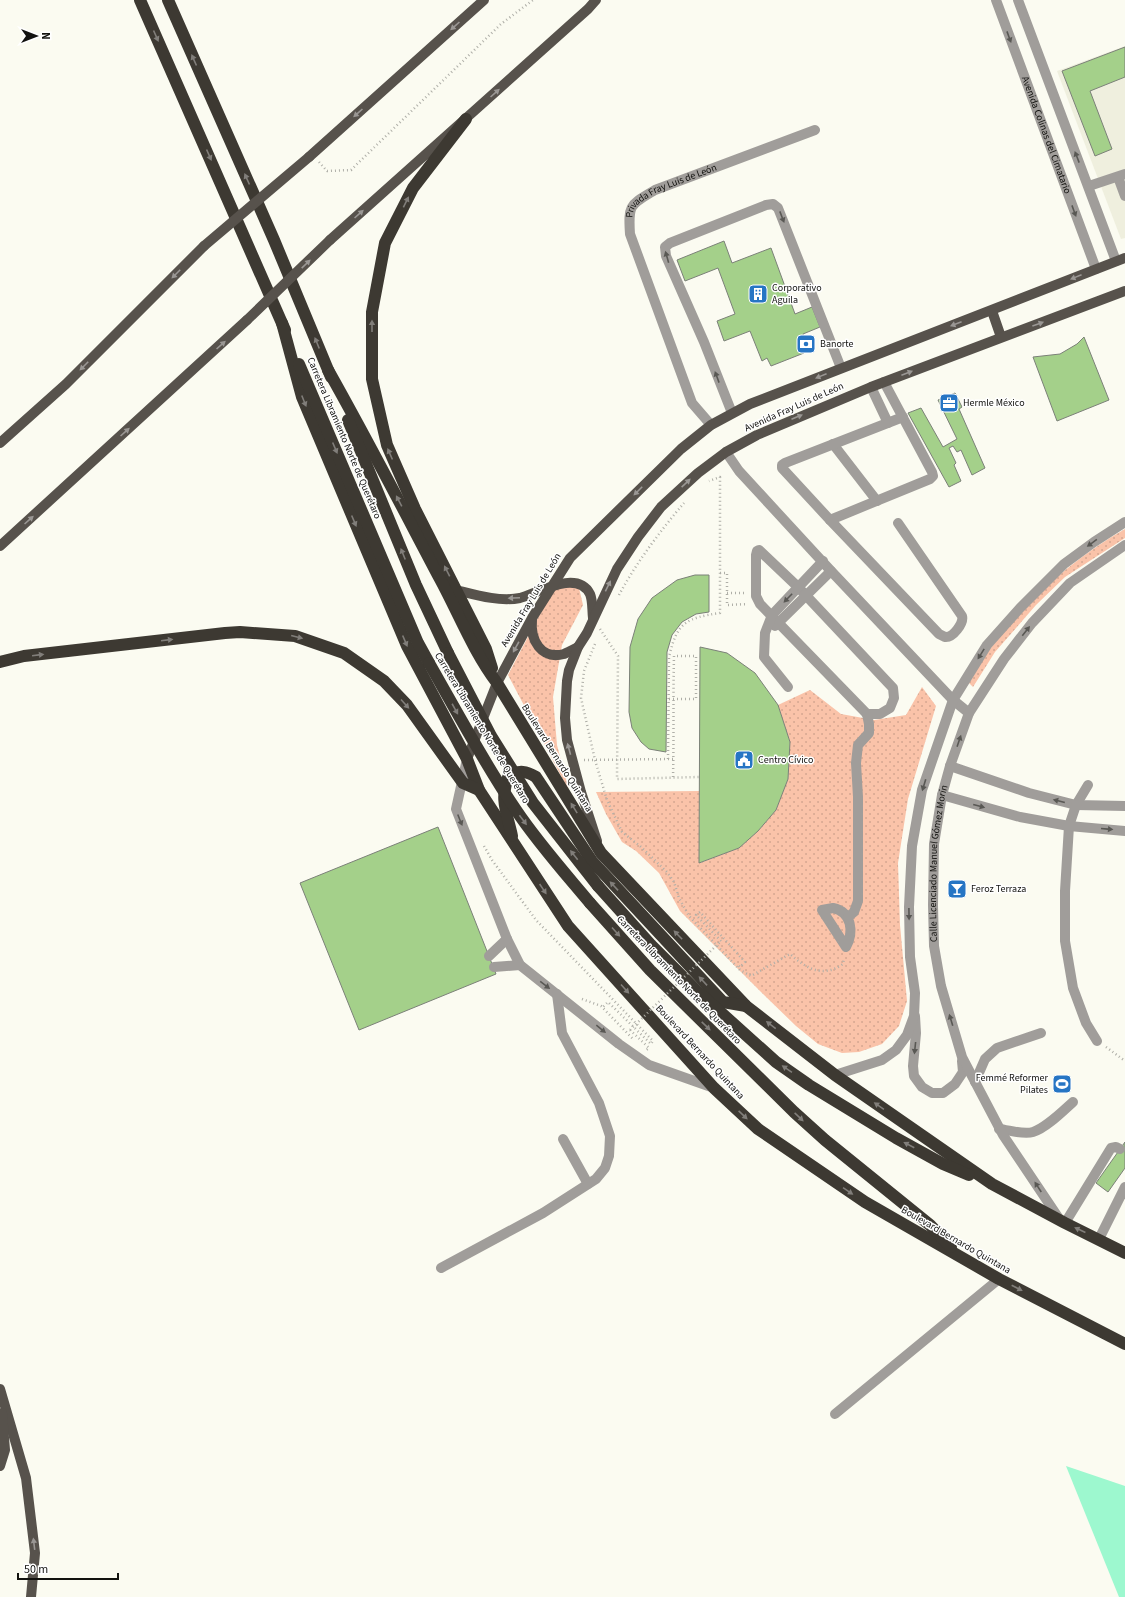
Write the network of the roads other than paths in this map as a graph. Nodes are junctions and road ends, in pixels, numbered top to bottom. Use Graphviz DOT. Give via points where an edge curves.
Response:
graph roads {
  1 [pos="140,0"];
  2 [pos="168,0"];
  3 [pos="484,0"];
  4 [pos="596,0"];
  5 [pos="996,0"];
  6 [pos="1018,0"];
  7 [pos="466,119"];
  8 [pos="815,130"];
  9 [pos="1122,176"];
  10 [pos="1089,186"];
  11 [pos="1125,196"];
  12 [pos="1121,260"];
  13 [pos="1096,269"];
  14 [pos="1125,291"];
  15 [pos="992,311"];
  16 [pos="282,323"];
  17 [pos="1001,338"];
  18 [pos="841,368"];
  19 [pos="328,370"];
  20 [pos="884,382"];
  21 [pos="871,387"];
  22 [pos="732,412"];
  23 [pos="903,417"];
  24 [pos="888,422"];
  25 [pos="711,425"];
  26 [pos="0,443"];
  27 [pos="833,444"];
  28 [pos="726,452"];
  29 [pos="877,501"];
  30 [pos="830,520"];
  31 [pos="1125,522"];
  32 [pos="898,523"];
  33 [pos="1125,545"];
  34 [pos="0,546"];
  35 [pos="823,561"];
  36 [pos="831,571"];
  37 [pos="551,587"];
  38 [pos="798,587"];
  39 [pos="456,590"];
  40 [pos="806,596"];
  41 [pos="772,615"];
  42 [pos="532,618"];
  43 [pos="593,618"];
  44 [pos="780,623"];
  45 [pos="765,633"];
  46 [pos="578,647"];
  47 [pos="0,662"];
  48 [pos="497,683"];
  49 [pos="788,687"];
  50 [pos="953,700"];
  51 [pos="969,713"];
  52 [pos="867,714"];
  53 [pos="467,759"];
  54 [pos="950,766"];
  55 [pos="463,782"];
  56 [pos="1088,785"];
  57 [pos="479,790"];
  58 [pos="942,795"];
  59 [pos="1076,805"];
  60 [pos="1125,806"];
  61 [pos="1069,826"];
  62 [pos="1125,831"];
  63 [pos="514,845"];
  64 [pos="601,853"];
  65 [pos="848,917"];
  66 [pos="507,939"];
  67 [pos="489,956"];
  68 [pos="520,965"];
  69 [pos="494,967"];
  70 [pos="557,994"];
  71 [pos="746,1006"];
  72 [pos="915,1009"];
  73 [pos="1041,1033"];
  74 [pos="1097,1042"];
  75 [pos="962,1057"];
  76 [pos="835,1075"];
  77 [pos="975,1082"];
  78 [pos="714,1088"];
  79 [pos="1073,1102"];
  80 [pos="999,1129"];
  81 [pos="563,1139"];
  82 [pos="1120,1148"];
  83 [pos="588,1184"];
  84 [pos="992,1184"];
  85 [pos="1125,1187"];
  86 [pos="1062,1221"];
  87 [pos="1099,1239"];
  88 [pos="1125,1253"];
  89 [pos="959,1256"];
  90 [pos="441,1268"];
  91 [pos="999,1279"];
  92 [pos="1125,1344"];
  93 [pos="0,1390"];
  94 [pos="0,1401"];
  95 [pos="835,1414"];
  96 [pos="0,1466"];
  97 [pos="31,1597"];
  1 -- 16 [label="highway, Carretera Libramiento Norte de Querétaro, one-way"];
  19 -- 2 [label="highway, Carretera Libramiento Norte de Querétaro, one-way" via="274,240"];
  3 -- 26 [label="main road, one-way, bridge" via="311,156 204,246 66,384"];
  7 -- 4 [label="main road, one-way"];
  5 -- 13 [label="street, Avenida Colinas del Cimatario, one-way"];
  10 -- 6 [label="street, one-way"];
  34 -- 7 [label="main road, one-way, bridge" via="247,320 330,240"];
  39 -- 7 [label="highway, one-way" via="415,509 387,445 372,379 372,312 386,242 413,188"];
  8 -- 25 [label="street, Privada Fray Luis de León" via="655,190 633,203 629,216 630,234 681,377 692,402"];
  9 -- 10 [label="street"];
  9 -- 11 [label="street"];
  10 -- 12 [label="street"];
  12 -- 13 [label="main road, Avenida Fray Luis de León"];
  13 -- 15 [label="main road, Avenida Fray Luis de León, one-way"];
  17 -- 14 [label="main road, Avenida Fray Luis de León, one-way"];
  15 -- 17 [label="main road"];
  15 -- 18 [label="main road, Avenida Fray Luis de León, one-way"];
  16 -- 53 [label="highway, Boulevard Bernardo Quintana, one-way" via="302,397 407,646"];
  16 -- 89 [label="highway, Carretera Libramiento Norte de Querétaro, one-way, bridge" via="418,643 474,743 516,810 590,903 650,970 794,1112 930,1225"];
  20 -- 17 [label="main road, Avenida Fray Luis de León, one-way"];
  18 -- 22 [label="main road, Avenida Fray Luis de León, one-way"];
  22 -- 18 [label="street, one-way" via="666,256 665,247 670,242 773,204 778,208"];
  48 -- 19 [label="highway, one-way" via="483,664 372,448"];
  84 -- 19 [label="highway, Carretera Libramiento Norte de Querétaro, one-way, bridge" via="943,1164 896,1138 776,1062 697,991 598,886 533,803 490,736 416,585"];
  20 -- 21 [label="main road, Avenida Fray Luis de León"];
  20 -- 23 [label="street"];
  21 -- 24 [label="street"];
  28 -- 21 [label="main road, Avenida Fray Luis de León, one-way" via="757,435"];
  22 -- 25 [label="main road, Avenida Fray Luis de León"];
  23 -- 24 [label="street"];
  23 -- 29 [label="street" via="932,476"];
  24 -- 27 [label="street"];
  25 -- 37 [label="main road, Avenida Fray Luis de León, one-way" via="681,449 570,558"];
  27 -- 29 [label="street"];
  27 -- 30 [label="street" via="782,465"];
  28 -- 35 [label="street" via="739,471"];
  43 -- 28 [label="main road, Avenida Fray Luis de León, one-way" via="616,570 661,507 698,473"];
  29 -- 30 [label="street"];
  30 -- 32 [label="street" via="939,634 950,636 961,625 962,616"];
  31 -- 50 [label="street, Calle Licenciado Manuel Gómez Morín, one-way" via="1064,564 1020,608 987,645"];
  51 -- 33 [label="street, Calle Licenciado Manuel Gómez Morín, one-way" via="1004,659 1032,623 1070,583"];
  35 -- 36 [label="street"];
  35 -- 38 [label="street"];
  36 -- 40 [label="street"];
  36 -- 50 [label="street"];
  37 -- 39 [label="main road, one-way" via="518,598 491,598"];
  37 -- 42 [label="main road, Avenida Fray Luis de León"];
  37 -- 43 [label="main road" via="573,583 586,589 590,595"];
  38 -- 40 [label="street"];
  38 -- 41 [label="street, one-way"];
  38 -- 41 [label="street" via="759,550 757,551 756,596 760,604"];
  39 -- 48 [label="highway" via="486,649"];
  40 -- 44 [label="street"];
  40 -- 52 [label="street" via="893,688 894,698 890,708 880,714"];
  41 -- 44 [label="street"];
  41 -- 45 [label="street"];
  42 -- 46 [label="main road" via="533,639 537,647 543,651 563,654"];
  42 -- 48 [label="main road, Avenida Fray Luis de León, one-way"];
  43 -- 46 [label="main road, Avenida Fray Luis de León"];
  44 -- 45 [label="street"];
  44 -- 52 [label="street"];
  45 -- 49 [label="street" via="764,656"];
  64 -- 46 [label="main road, Avenida Fray Luis de León, one-way" via="567,740 566,692 569,670"];
  47 -- 55 [label="highway, one-way" via="24,656 225,633 294,636 344,653 384,681 407,705"];
  48 -- 53 [label="main road, Avenida Fray Luis de León"];
  64 -- 48 [label="highway, Boulevard Bernardo Quintana, one-way"];
  50 -- 51 [label="street"];
  50 -- 72 [label="street, Calle Licenciado Manuel Gómez Morín, one-way" via="922,790 912,846 909,907"];
  54 -- 51 [label="street, Calle Licenciado Manuel Gómez Morín, one-way"];
  52 -- 65 [label="street" via="869,733 858,745 856,763 858,901 854,912"];
  53 -- 55 [label="street"];
  53 -- 57 [label="highway, Boulevard Bernardo Quintana"];
  54 -- 58 [label="street, Calle Licenciado Manuel Gómez Morín"];
  59 -- 54 [label="street, one-way" via="1029,793"];
  55 -- 57 [label="highway"];
  55 -- 66 [label="street, one-way" via="456,809"];
  56 -- 59 [label="street"];
  57 -- 63 [label="highway, Boulevard Bernardo Quintana"];
  58 -- 61 [label="street, one-way" via="1020,817"];
  75 -- 58 [label="street, Calle Licenciado Manuel Gómez Morín, one-way" via="941,986 934,946 934,844"];
  59 -- 60 [label="street"];
  59 -- 61 [label="street"];
  61 -- 62 [label="street, one-way"];
  61 -- 74 [label="street" via="1065,941 1073,988 1086,1023"];
  71 -- 63 [label="highway, one-way" via="723,1002 592,862 536,777 527,772 517,771 509,775 505,783 503,798"];
  63 -- 78 [label="highway, Boulevard Bernardo Quintana, one-way" via="568,926"];
  71 -- 64 [label="highway, Boulevard Bernardo Quintana, one-way"];
  65 -- 65 [label="street" via="840,909 822,910 846,947 850,939"];
  66 -- 67 [label="street"];
  66 -- 68 [label="street"];
  68 -- 69 [label="street"];
  68 -- 70 [label="street, one-way"];
  70 -- 78 [label="street, one-way" via="649,1065"];
  70 -- 83 [label="street" via="562,1032 599,1103 610,1136 609,1156 605,1168"];
  76 -- 71 [label="highway, Boulevard Bernardo Quintana, one-way"];
  72 -- 75 [label="street, one-way" via="913,1066 914,1076 922,1087 932,1093 943,1093 955,1084 963,1072"];
  72 -- 76 [label="street, Calle Licenciado Manuel Gómez Morín" via="907,1035 896,1050 882,1060"];
  73 -- 77 [label="street" via="997,1048 985,1059"];
  75 -- 77 [label="street, Calle Licenciado Manuel Gómez Morín"];
  84 -- 76 [label="highway, Boulevard Bernardo Quintana, one-way"];
  77 -- 80 [label="street, Calle Licenciado Manuel Gómez Morín"];
  78 -- 89 [label="highway, Boulevard Bernardo Quintana, one-way" via="758,1129 865,1202"];
  79 -- 80 [label="street" via="1050,1122 1033,1132"];
  86 -- 80 [label="street, Calle Licenciado Manuel Gómez Morín, one-way"];
  81 -- 83 [label="street"];
  82 -- 86 [label="street" via="1111,1148"];
  83 -- 90 [label="street" via="543,1213"];
  84 -- 86 [label="highway, Boulevard Bernardo Quintana"];
  85 -- 87 [label="street"];
  87 -- 86 [label="highway, Boulevard Bernardo Quintana, one-way"];
  87 -- 88 [label="highway, Boulevard Bernardo Quintana"];
  89 -- 91 [label="highway, Boulevard Bernardo Quintana"];
  91 -- 92 [label="highway, Boulevard Bernardo Quintana, one-way"];
  91 -- 95 [label="street"];
  97 -- 93 [label="main road, one-way" via="35,1553 26,1478"];
  94 -- 96 [label="main road" via="5,1450"];
}
